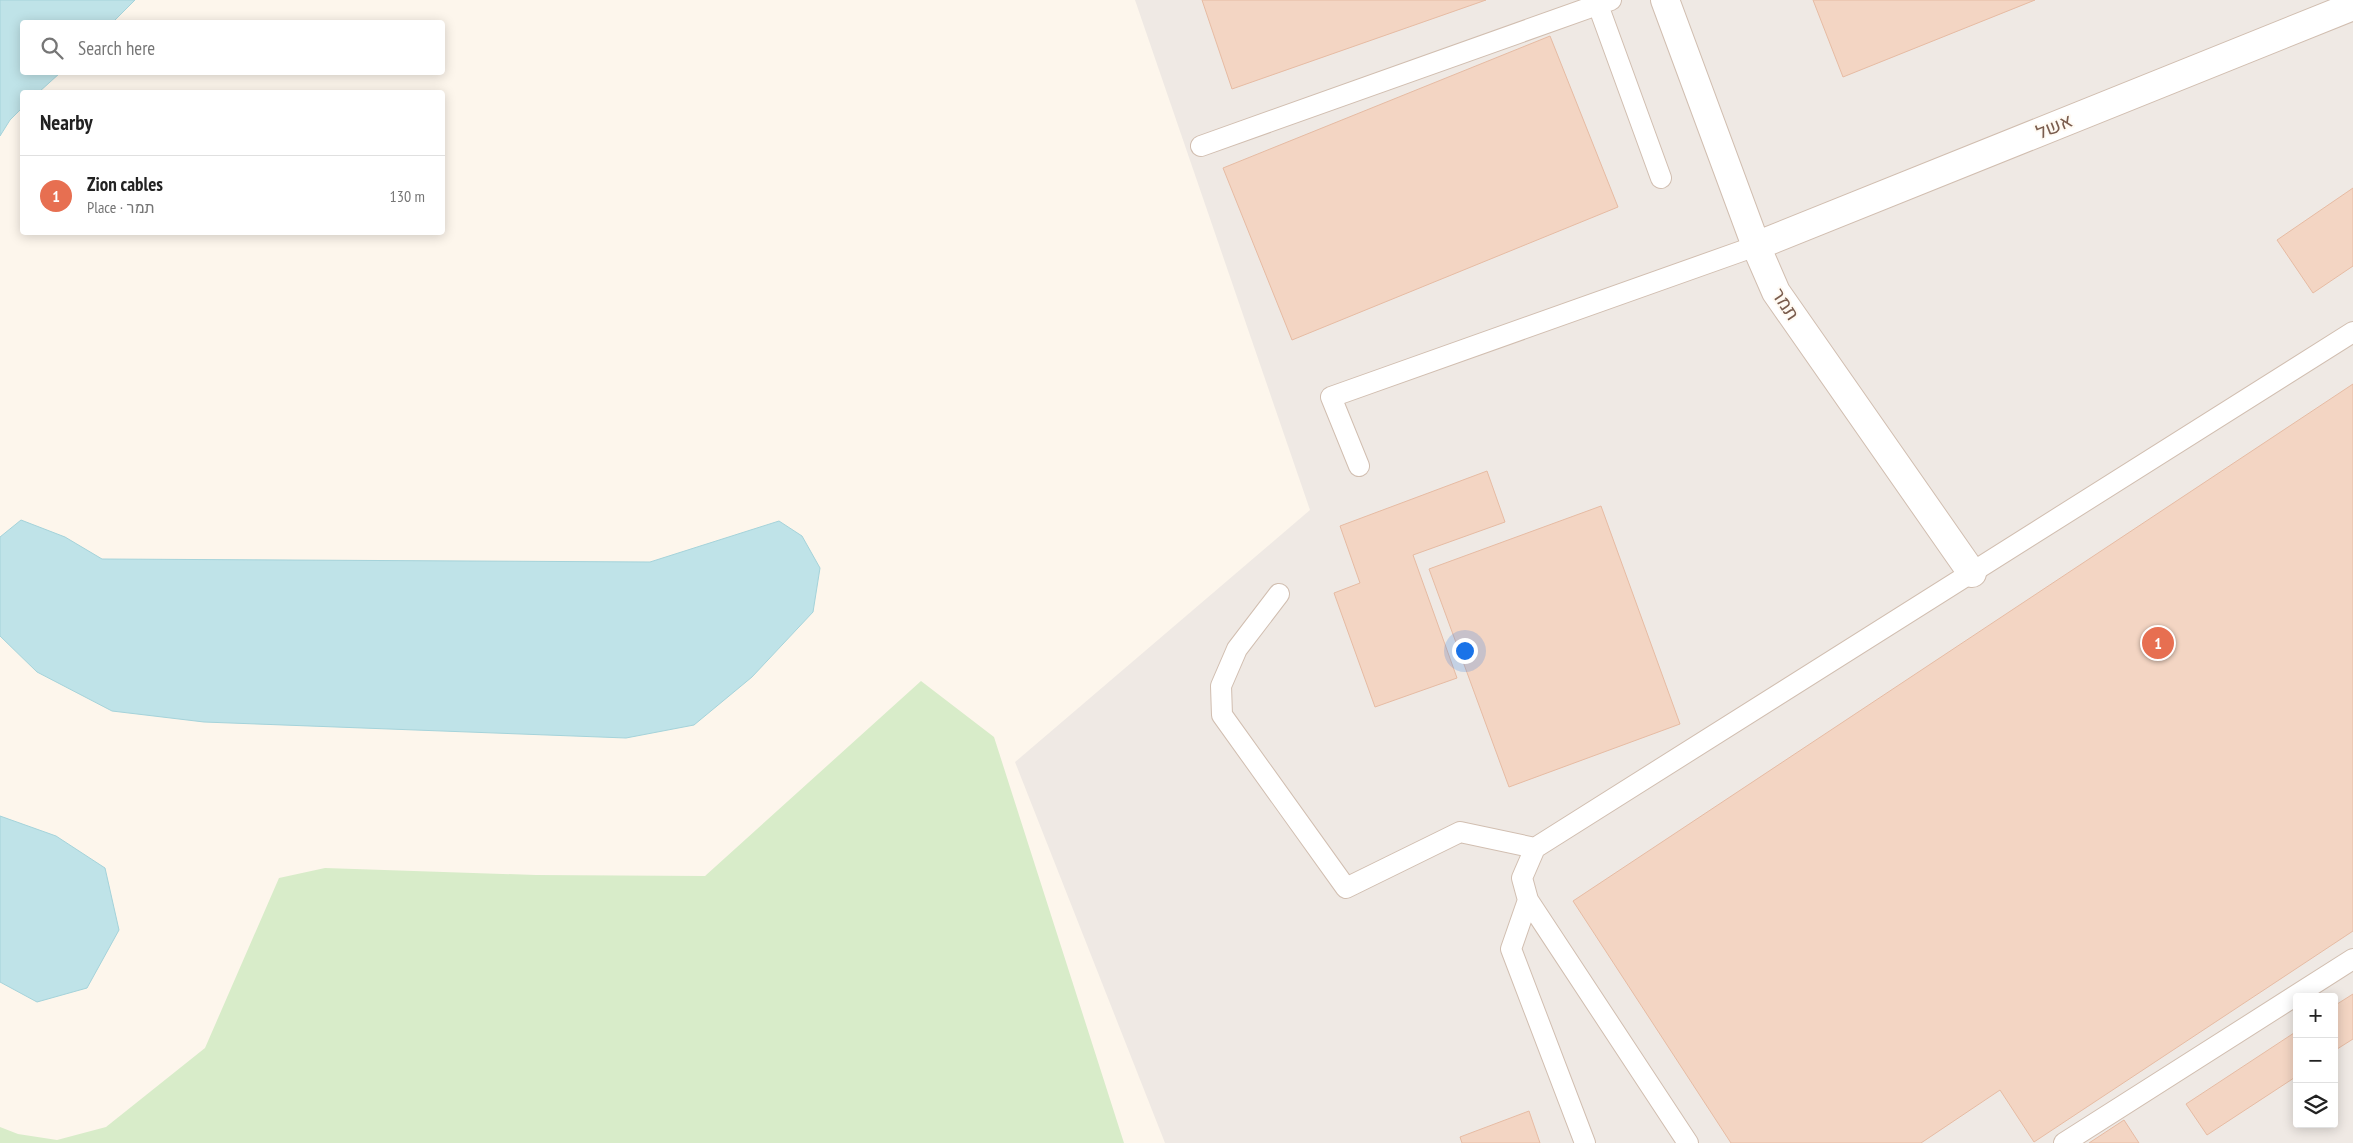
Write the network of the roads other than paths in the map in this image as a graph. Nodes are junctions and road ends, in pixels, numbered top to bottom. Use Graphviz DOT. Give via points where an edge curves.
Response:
graph roads {
  1 [pos="1665,0"];
  2 [pos="1604,3"];
  3 [pos="2353,6"];
  4 [pos="1200,146"];
  5 [pos="1661,178"];
  6 [pos="1756,246"];
  7 [pos="2353,332"];
  8 [pos="1359,466"];
  9 [pos="1972,573"];
  10 [pos="1279,594"];
  11 [pos="1535,848"];
  12 [pos="1528,900"];
  13 [pos="2353,959"];
  14 [pos="1585,1143"];
  15 [pos="1688,1143"];
  16 [pos="2064,1143"];
  1 -- 6 [label="street, תמר"];
  2 -- 4 [label="lane"];
  2 -- 5 [label="lane"];
  3 -- 6 [label="street, אשל"];
  6 -- 8 [label="lane" via="1331,397"];
  6 -- 9 [label="street, תמר" via="1776,292"];
  7 -- 9 [label="lane"];
  9 -- 11 [label="lane"];
  10 -- 11 [label="lane" via="1237,649 1221,686 1222,714 1346,888 1460,832"];
  11 -- 12 [label="lane" via="1522,878"];
  12 -- 14 [label="lane" via="1511,948"];
  12 -- 15 [label="lane"];
  13 -- 16 [label="lane"];
}
